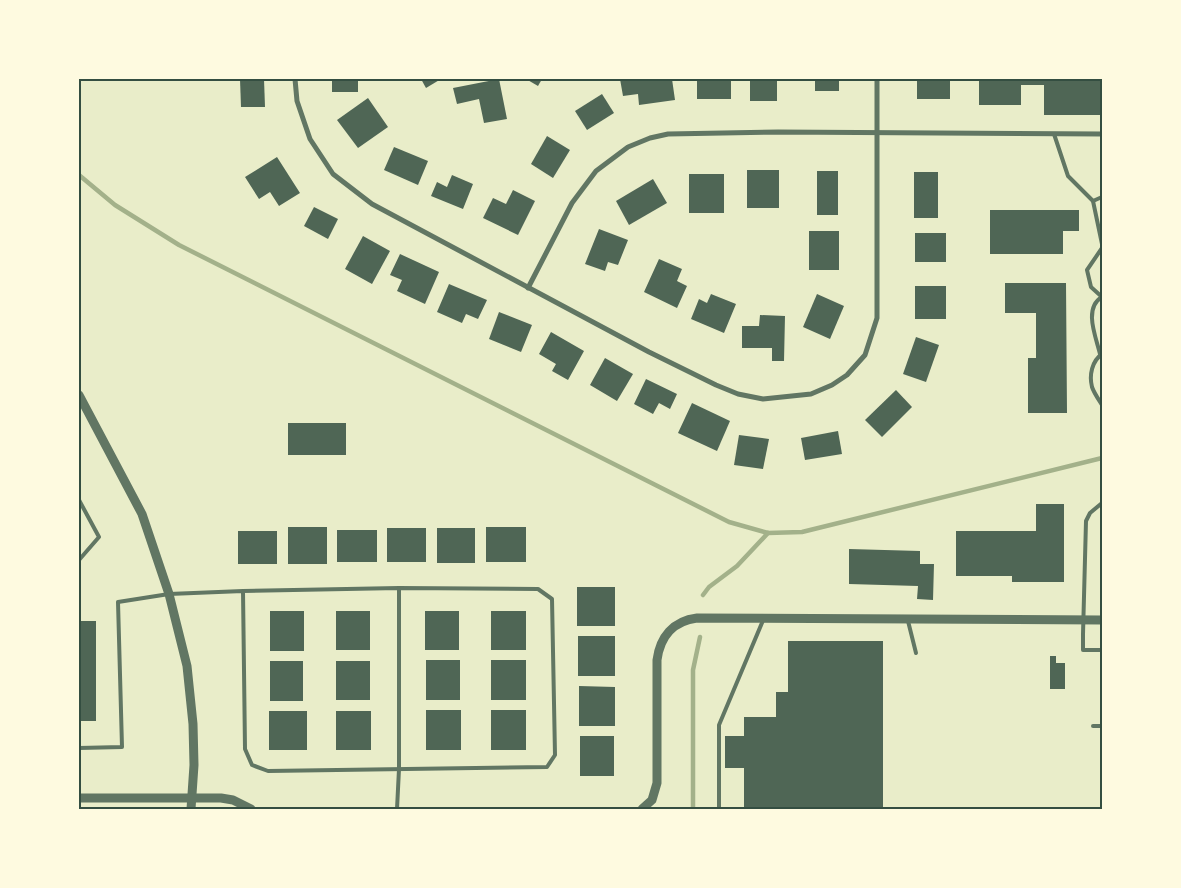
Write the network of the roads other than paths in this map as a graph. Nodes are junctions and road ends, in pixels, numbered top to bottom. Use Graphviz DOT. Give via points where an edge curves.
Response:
graph roads {
  1 [pos="295,79"];
  2 [pos="877,79"];
  3 [pos="876,132"];
  4 [pos="1054,134"];
  5 [pos="1102,134"];
  6 [pos="1102,197"];
  7 [pos="1092,200"];
  8 [pos="1102,246"];
  9 [pos="528,288"];
  10 [pos="1102,297"];
  11 [pos="1101,354"];
  12 [pos="79,395"];
  13 [pos="1102,405"];
  14 [pos="79,500"];
  15 [pos="1102,503"];
  16 [pos="79,560"];
  17 [pos="398,588"];
  18 [pos="243,591"];
  19 [pos="169,594"];
  20 [pos="764,618"];
  21 [pos="908,618"];
  22 [pos="1083,620"];
  23 [pos="1102,620"];
  24 [pos="1102,650"];
  25 [pos="916,653"];
  26 [pos="1093,726"];
  27 [pos="1102,726"];
  28 [pos="79,748"];
  29 [pos="399,769"];
  30 [pos="79,798"];
  31 [pos="192,798"];
  32 [pos="242,807"];
  33 [pos="191,809"];
  34 [pos="251,809"];
  35 [pos="397,809"];
  36 [pos="645,809"];
  37 [pos="720,809"];
  1 -- 9 [label="street" via="297,101 310,139 333,174 372,204"];
  2 -- 3 [label="street"];
  3 -- 4 [label="street"];
  3 -- 9 [label="street" via="668,134 628,146 596,170 572,203"];
  3 -- 9 [label="street" via="876,318 865,355 832,385 811,394 785,398 763,399 738,394 649,352"];
  4 -- 5 [label="street"];
  4 -- 7 [label="lane" via="1068,176"];
  6 -- 7 [label="lane"];
  7 -- 8 [label="lane"];
  8 -- 10 [label="lane" via="1088,270 1091,287"];
  10 -- 11 [label="lane" via="1091,311"];
  11 -- 13 [label="lane" via="1092,368 1092,387"];
  12 -- 19 [label="street" via="142,514"];
  14 -- 16 [label="lane" via="100,537"];
  15 -- 22 [label="lane" via="1086,521"];
  17 -- 18 [label="lane"];
  17 -- 29 [label="lane"];
  17 -- 29 [label="lane" via="538,589 552,599 555,755 547,767"];
  18 -- 19 [label="lane"];
  18 -- 29 [label="lane" via="244,750 252,765 268,771"];
  19 -- 28 [label="lane" via="118,602 122,747"];
  19 -- 31 [label="street" via="187,666 193,724"];
  20 -- 21 [label="street"];
  20 -- 36 [label="street" via="688,619 675,626 663,640 657,660 657,783 652,800"];
  20 -- 37 [label="lane" via="719,725"];
  21 -- 22 [label="street"];
  21 -- 25 [label="lane"];
  22 -- 23 [label="street"];
  22 -- 24 [label="lane" via="1083,650"];
  26 -- 27 [label="lane"];
  29 -- 35 [label="lane"];
  30 -- 31 [label="street"];
  31 -- 32 [label="street" via="233,800"];
  31 -- 33 [label="street"];
  32 -- 34 [label="street"];
}
